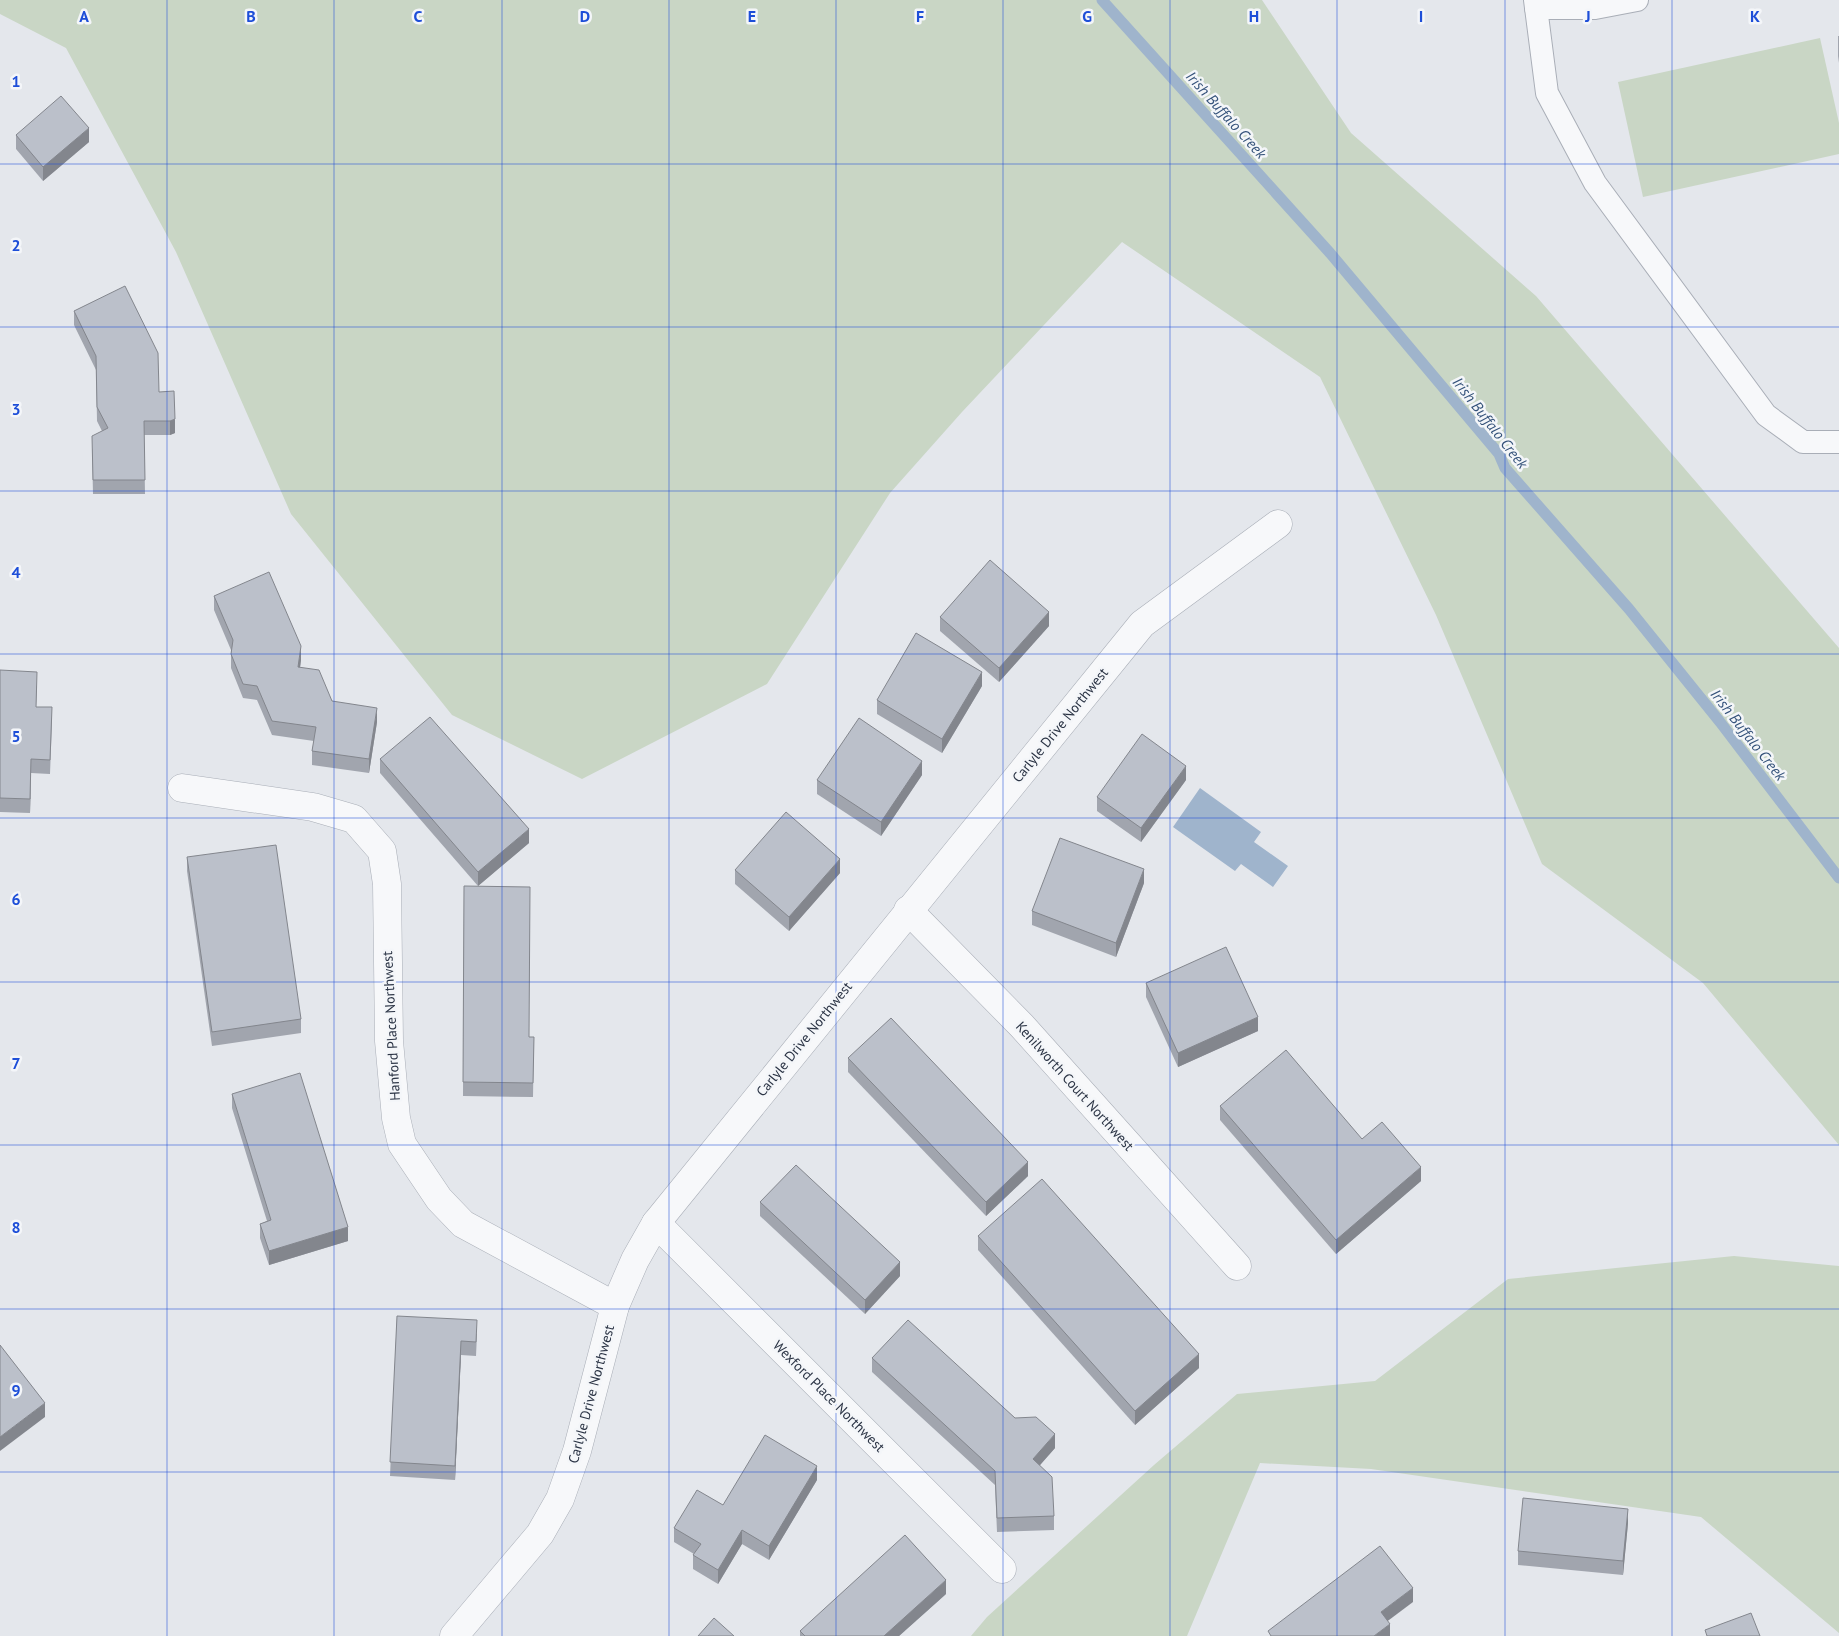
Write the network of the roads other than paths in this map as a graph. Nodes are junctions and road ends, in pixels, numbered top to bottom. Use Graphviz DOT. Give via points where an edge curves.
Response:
graph roads {
  1 [pos="1637,0"];
  2 [pos="1535,4"];
  3 [pos="1839,442"];
  4 [pos="1278,524"];
  5 [pos="182,788"];
  6 [pos="908,910"];
  7 [pos="656,1223"];
  8 [pos="1237,1266"];
  9 [pos="615,1306"];
  10 [pos="1002,1569"];
  11 [pos="454,1636"];
  1 -- 2 [label="lane" via="1594,8"];
  2 -- 3 [label="lane" via="1547,93 1594,183 1766,415 1803,442"];
  4 -- 6 [label="street, Carlyle Drive Northwest" via="1142,624"];
  5 -- 9 [label="street, Hanford Place Northwest" via="313,807 354,819 382,851 387,884 389,1041 396,1118 402,1144 439,1199 463,1224"];
  6 -- 7 [label="street, Carlyle Drive Northwest"];
  6 -- 8 [label="street, Kenilworth Court Northwest" via="1022,1026"];
  7 -- 9 [label="street, Carlyle Drive Northwest" via="634,1260"];
  7 -- 10 [label="street, Wexford Place Northwest"];
  9 -- 11 [label="street, Carlyle Drive Northwest" via="577,1452 560,1500 540,1534"];
}
